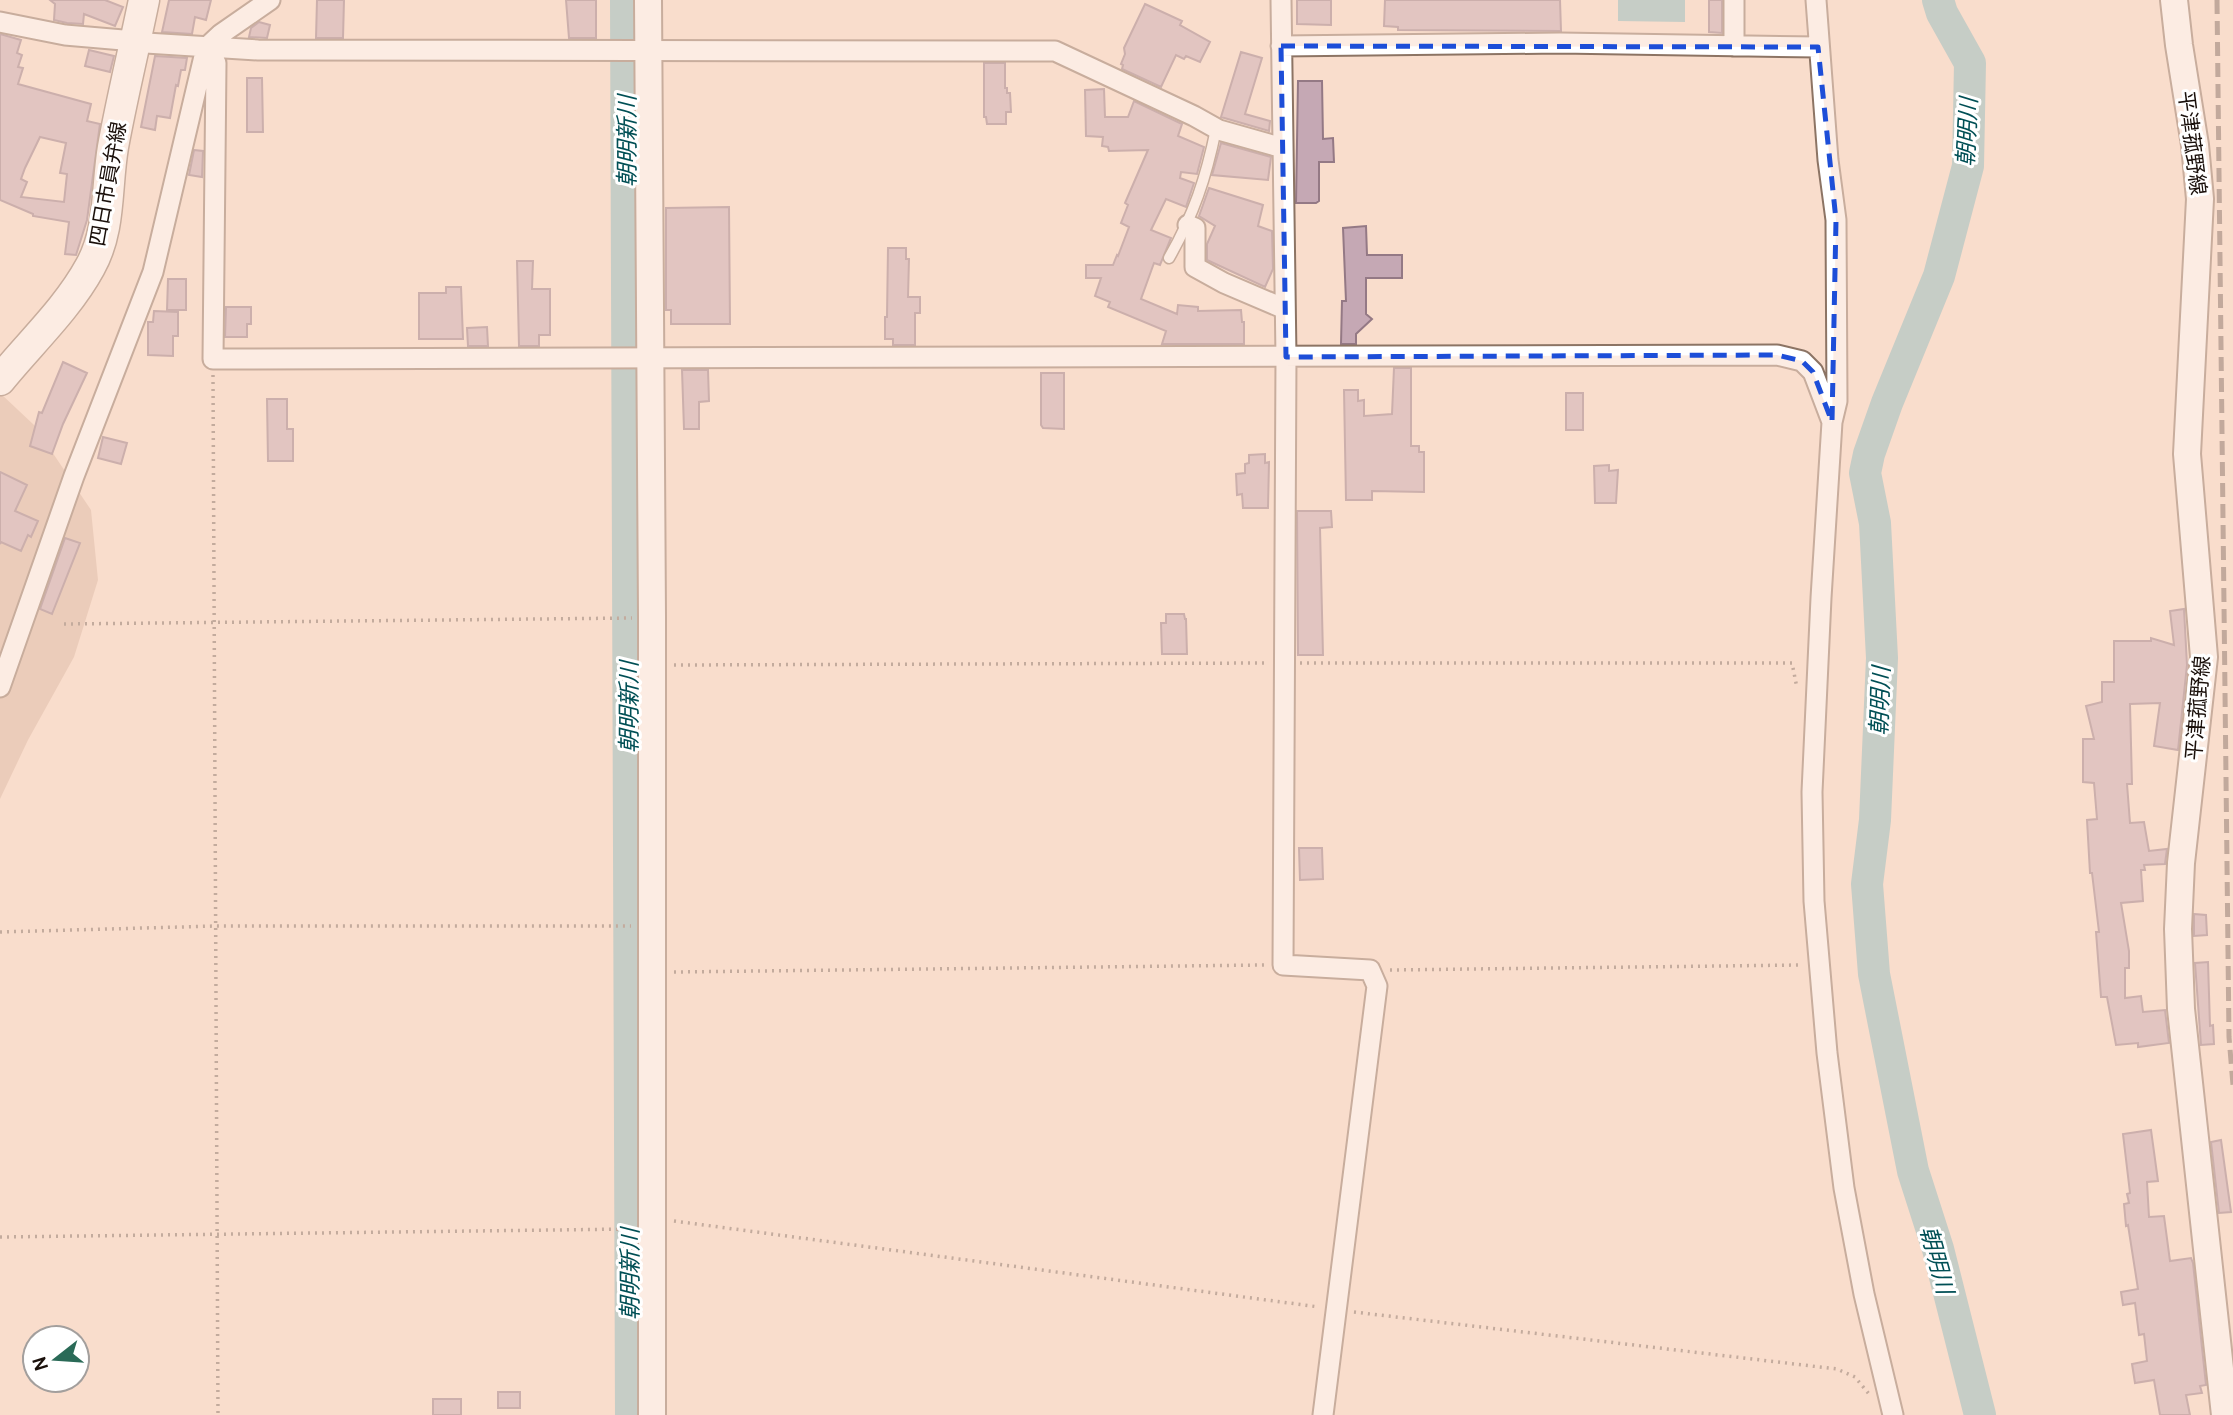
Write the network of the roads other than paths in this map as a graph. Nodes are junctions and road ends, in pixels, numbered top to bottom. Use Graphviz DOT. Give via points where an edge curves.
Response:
graph roads {
  1 [pos="135,0"];
  2 [pos="144,0"];
  3 [pos="270,0"];
  4 [pos="648,0"];
  5 [pos="1281,0"];
  6 [pos="1734,0"];
  7 [pos="1816,0"];
  8 [pos="2174,0"];
  9 [pos="0,22"];
  10 [pos="146,43"];
  11 [pos="1281,46"];
  12 [pos="1734,46"];
  13 [pos="1818,47"];
  14 [pos="206,48"];
  15 [pos="642,50"];
  16 [pos="1216,129"];
  17 [pos="1283,148"];
  18 [pos="1188,225"];
  19 [pos="1169,258"];
  20 [pos="1285,309"];
  21 [pos="635,356"];
  22 [pos="1286,357"];
  23 [pos="0,380"];
  24 [pos="1832,422"];
  25 [pos="0,687"];
  26 [pos="652,1415"];
  27 [pos="1324,1415"];
  28 [pos="1893,1415"];
  29 [pos="2225,1415"];
  1 -- 9 [label="street" via="119,39 65,35"];
  2 -- 23 [label="main road, 四日市員弁線" via="113,150 102,243 71,298"];
  3 -- 14 [label="street"];
  4 -- 15 [label="street"];
  5 -- 11 [label="street"];
  6 -- 12 [label="street"];
  7 -- 13 [label="street"];
  8 -- 29 [label="street, 平津菰野線" via="2200,187 2187,454 2204,657 2178,929 2181,1009"];
  10 -- 14 [label="street"];
  11 -- 12 [label="street"];
  11 -- 17 [label="street"];
  12 -- 13 [label="street"];
  13 -- 24 [label="street" via="1836,220 1837,401"];
  14 -- 15 [label="street"];
  14 -- 21 [label="street" via="216,63 213,359"];
  14 -- 25 [label="street" via="153,272"];
  15 -- 16 [label="street" via="1055,51"];
  15 -- 21 [label="street"];
  16 -- 17 [label="street"];
  16 -- 18 [label="lane"];
  17 -- 20 [label="street"];
  18 -- 19 [label="lane"];
  18 -- 20 [label="street" via="1195,228 1195,267"];
  20 -- 22 [label="street"];
  21 -- 22 [label="street"];
  21 -- 26 [label="street" via="651,972"];
  22 -- 24 [label="street" via="1777,355 1802,361 1813,372"];
  22 -- 27 [label="street" via="1283,965 1370,970 1377,986"];
  24 -- 28 [label="street" via="1812,792 1814,901 1844,1188"];
}
